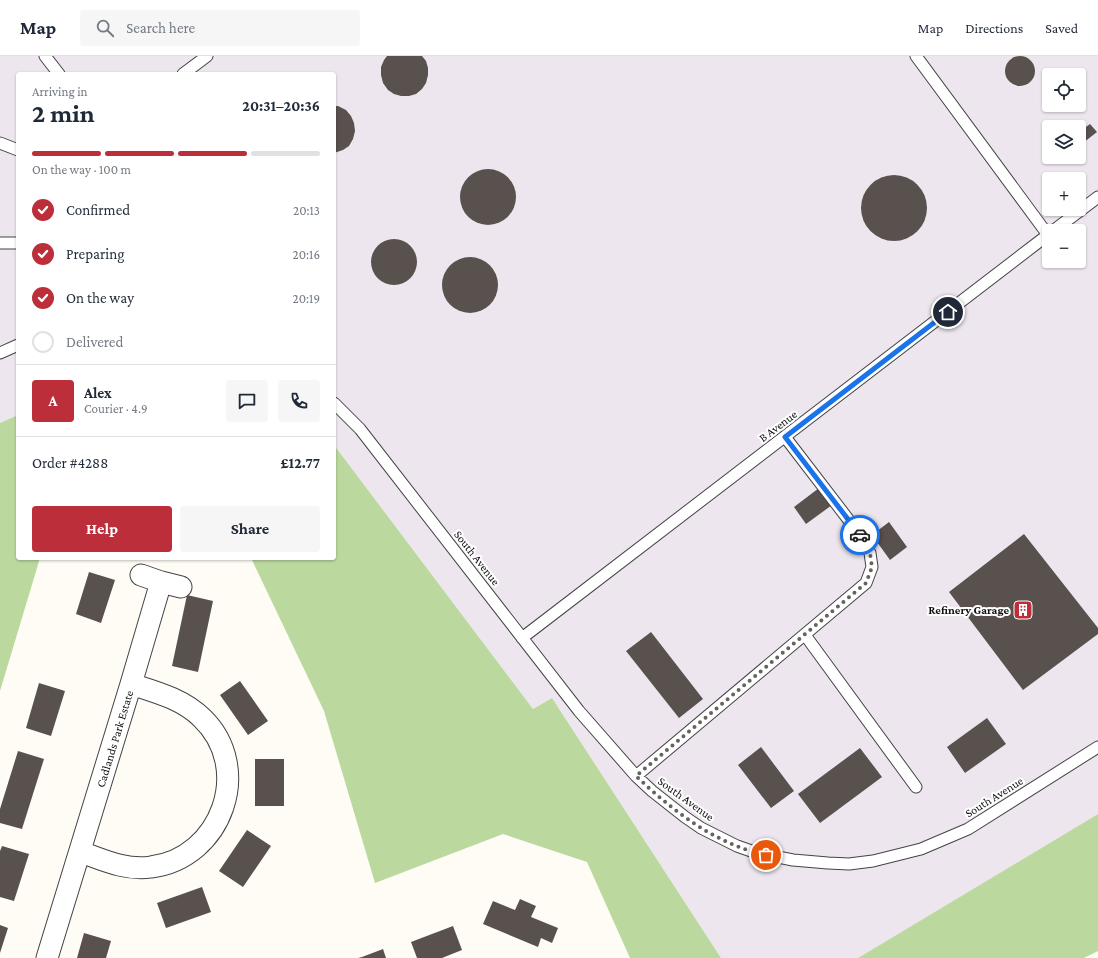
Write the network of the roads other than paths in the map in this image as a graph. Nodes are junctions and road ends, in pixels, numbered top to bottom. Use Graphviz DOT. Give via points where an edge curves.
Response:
graph roads {
  1 [pos="45,56"];
  2 [pos="207,56"];
  3 [pos="916,56"];
  4 [pos="57,72"];
  5 [pos="186,72"];
  6 [pos="0,143"];
  7 [pos="16,149"];
  8 [pos="1098,197"];
  9 [pos="1062,224"];
  10 [pos="1042,225"];
  11 [pos="16,238"];
  12 [pos="1042,239"];
  13 [pos="3,243"];
  14 [pos="16,243"];
  15 [pos="16,346"];
  16 [pos="0,353"];
  17 [pos="336,405"];
  18 [pos="785,437"];
  19 [pos="141,575"];
  20 [pos="805,634"];
  21 [pos="522,638"];
  22 [pos="132,684"];
  23 [pos="1098,747"];
  24 [pos="636,776"];
  25 [pos="916,787"];
  26 [pos="81,852"];
  27 [pos="47,958"];
  1 -- 4 [label="lane"];
  2 -- 5 [label="lane"];
  3 -- 10 [label="lane"];
  6 -- 7 [label="lane"];
  8 -- 9 [label="lane"];
  11 -- 13 [label="lane"];
  12 -- 18 [label="lane, B Avenue"];
  13 -- 14 [label="lane"];
  15 -- 16 [label="lane"];
  17 -- 21 [label="lane, South Avenue" via="360,429"];
  18 -- 20 [label="lane" via="860,536 870,553 872,567 866,583"];
  18 -- 21 [label="lane, B Avenue"];
  19 -- 22 [label="street" via="171,584"];
  20 -- 24 [label="lane"];
  20 -- 25 [label="lane"];
  21 -- 24 [label="lane, South Avenue" via="579,712"];
  22 -- 26 [label="street, Cadlands Park Estate"];
  22 -- 26 [label="street, Cadlands Park Estate" via="165,695 193,710 214,733 221,746 227,769 224,807 211,832 199,845 170,863 152,867 127,867"];
  23 -- 24 [label="lane, South Avenue" via="968,829 951,837 921,849 887,858 849,864 793,860 737,846 685,817"];
  26 -- 27 [label="street, Cadlands Park Estate"];
}
